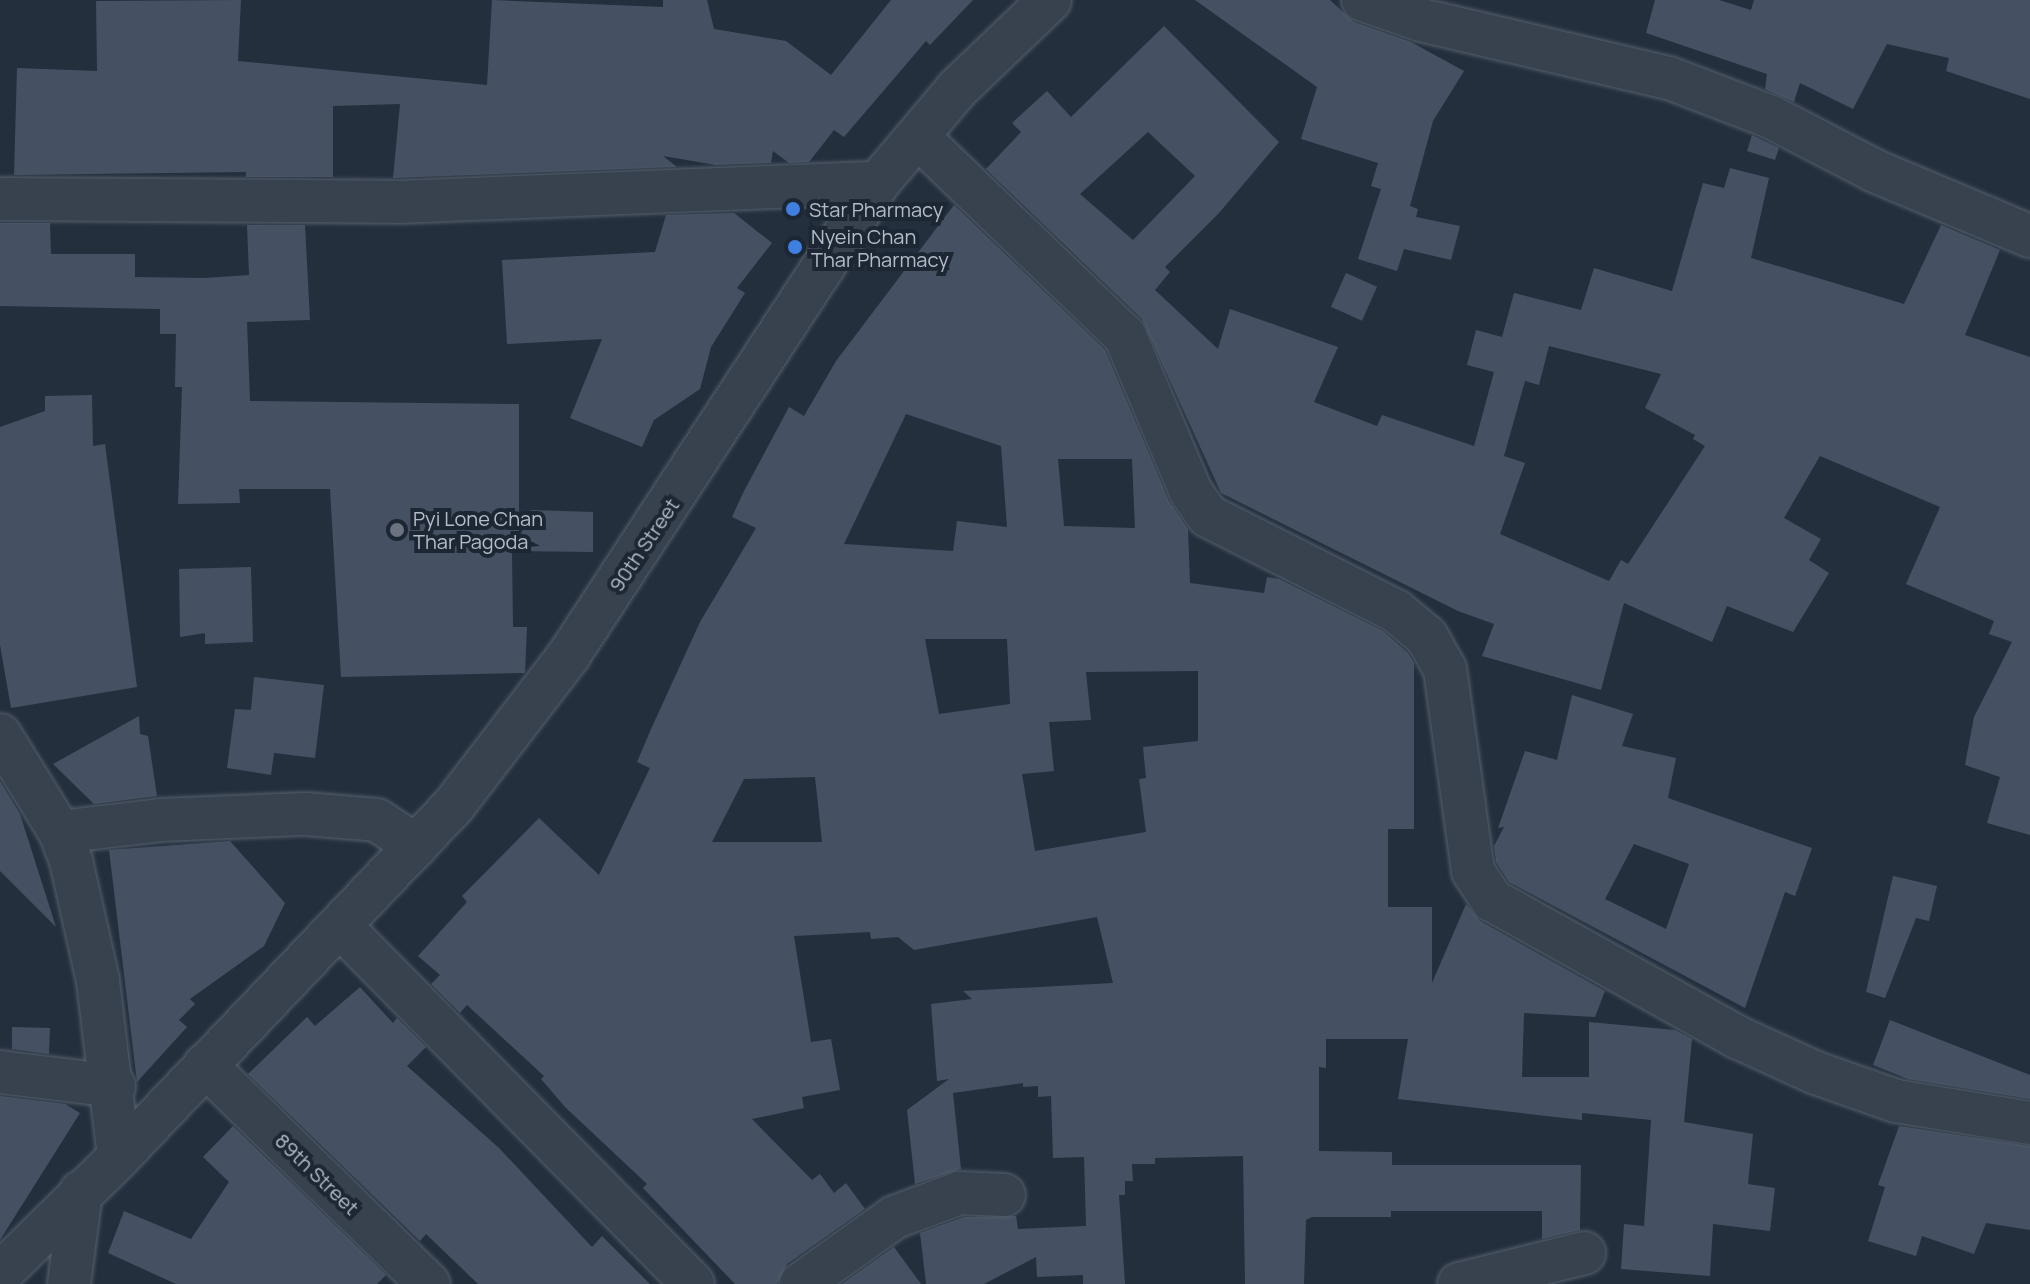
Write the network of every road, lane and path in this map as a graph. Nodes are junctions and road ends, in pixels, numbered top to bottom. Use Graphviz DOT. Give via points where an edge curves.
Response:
graph roads {
  1 [pos="1050,0"];
  2 [pos="1363,0"];
  3 [pos="918,137"];
  4 [pos="878,183"];
  5 [pos="0,199"];
  6 [pos="2030,236"];
  7 [pos="0,735"];
  8 [pos="60,832"];
  9 [pos="416,846"];
  10 [pos="341,927"];
  11 [pos="205,1065"];
  12 [pos="0,1072"];
  13 [pos="114,1086"];
  14 [pos="2030,1123"];
  15 [pos="119,1157"];
  16 [pos="81,1192"];
  17 [pos="1004,1195"];
  18 [pos="1584,1253"];
  19 [pos="0,1274"];
  20 [pos="69,1284"];
  21 [pos="429,1284"];
  22 [pos="693,1284"];
  23 [pos="801,1284"];
  24 [pos="1459,1284"];
  1 -- 3 [label="street, 90th Street" via="958,88"];
  2 -- 6 [label="street" via="1421,20 1669,78 1771,117 1875,171"];
  3 -- 4 [label="street, 90th Street"];
  3 -- 14 [label="street" via="1125,336 1191,492 1208,516 1396,611 1427,637 1445,669 1473,871 1492,900 1737,1037 1816,1073 1896,1101"];
  4 -- 5 [label="street" via="398,202"];
  4 -- 9 [label="street, 90th Street" via="569,655"];
  7 -- 8 [label="street"];
  8 -- 9 [label="street" via="160,820 306,814 377,820"];
  8 -- 13 [label="street" via="83,910"];
  9 -- 10 [label="street, 90th Street"];
  10 -- 11 [label="street, 90th Street"];
  10 -- 22 [label="street"];
  11 -- 15 [label="street, 90th Street"];
  11 -- 21 [label="street, 89th Street"];
  12 -- 13 [label="street"];
  13 -- 15 [label="street"];
  15 -- 16 [label="street, 90th Street"];
  16 -- 19 [label="street, 90th Street"];
  16 -- 20 [label="street"];
  17 -- 23 [label="street" via="960,1193 895,1217"];
  18 -- 24 [label="street"];
}
